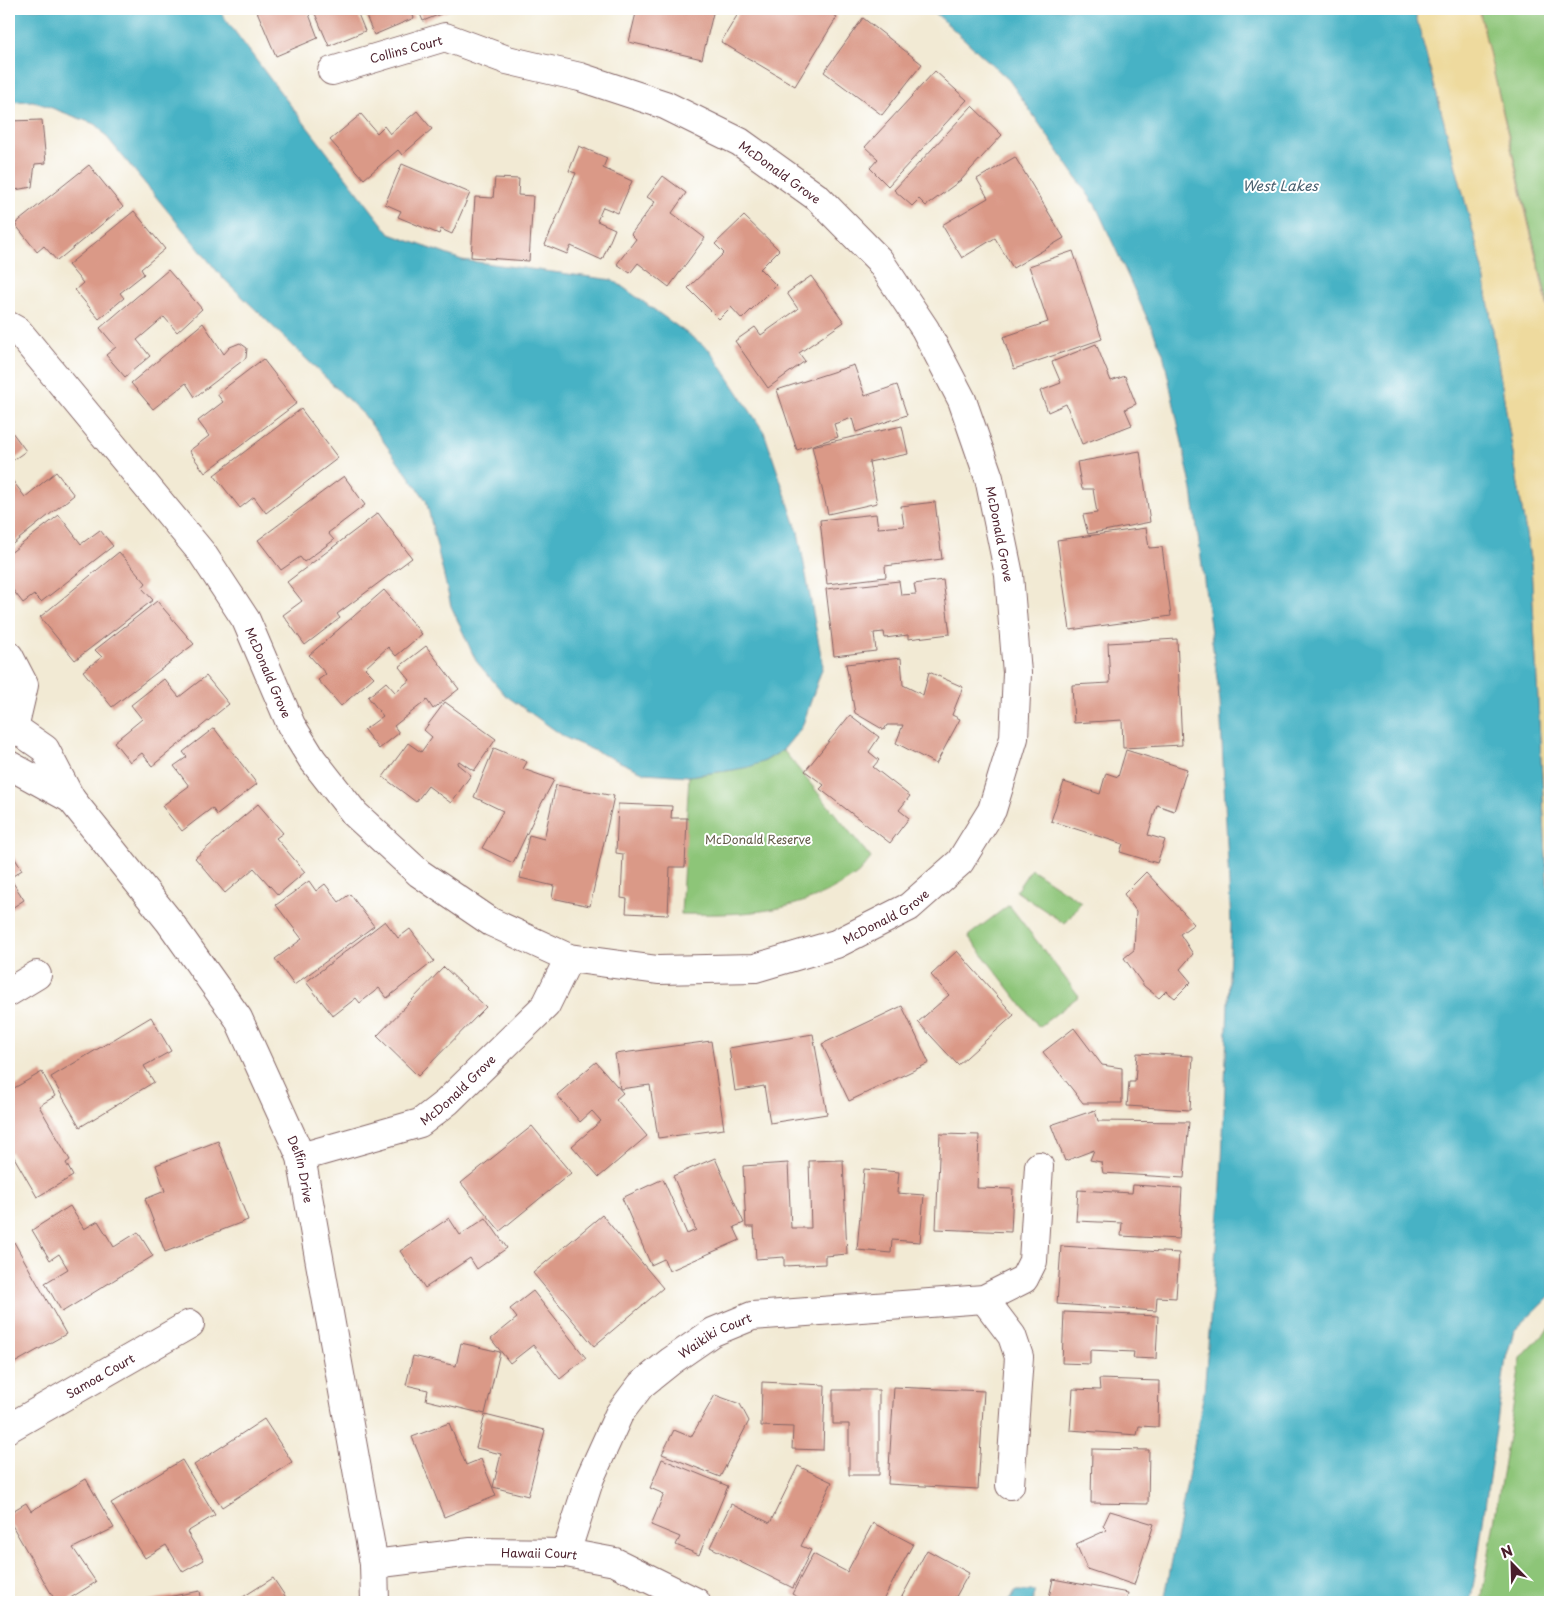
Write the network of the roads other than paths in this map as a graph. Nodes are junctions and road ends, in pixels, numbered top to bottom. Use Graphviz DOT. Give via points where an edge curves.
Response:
graph roads {
  1 [pos="507,60"];
  2 [pos="332,70"];
  3 [pos="13,328"];
  4 [pos="9,656"];
  5 [pos="10,728"];
  6 [pos="9,765"];
  7 [pos="71,799"];
  8 [pos="569,958"];
  9 [pos="37,975"];
  10 [pos="9,992"];
  11 [pos="301,1157"];
  12 [pos="1039,1166"];
  13 [pos="984,1298"];
  14 [pos="190,1324"];
  15 [pos="9,1428"];
  16 [pos="1010,1485"];
  17 [pos="566,1553"];
  18 [pos="374,1564"];
  19 [pos="375,1602"];
  20 [pos="696,1602"];
  1 -- 2 [label="street, Collins Court" via="445,37"];
  1 -- 8 [label="street, McDonald Grove" via="580,78 665,105 740,142 818,198 879,260 925,329 962,400 989,478 1009,575 1017,673 1014,738 992,810 960,862 909,907 836,944 755,968 658,970"];
  3 -- 8 [label="street, McDonald Grove" via="202,553 246,620 291,725 312,759 355,814 419,873 490,922"];
  4 -- 5 [label="street" via="24,685"];
  5 -- 7 [label="street, Delfin Drive" via="44,749"];
  6 -- 7 [label="street, Delfin Drive"];
  7 -- 11 [label="street, Delfin Drive" via="169,921 238,1018"];
  8 -- 11 [label="street, McDonald Grove" via="546,1005 447,1102 420,1123"];
  9 -- 10 [label="street"];
  11 -- 18 [label="street, Delfin Drive"];
  12 -- 13 [label="street, Waikiki Court" via="1033,1261 1024,1279"];
  13 -- 16 [label="street" via="1012,1336 1019,1357"];
  13 -- 17 [label="street, Waikiki Court" via="752,1316 712,1332 641,1384 619,1414 590,1478"];
  14 -- 15 [label="street, Samoa Court"];
  17 -- 18 [label="street, Hawaii Court" via="471,1552"];
  17 -- 20 [label="street, Hawaii Court" via="615,1562"];
  18 -- 19 [label="street, Delfin Drive"];
}
